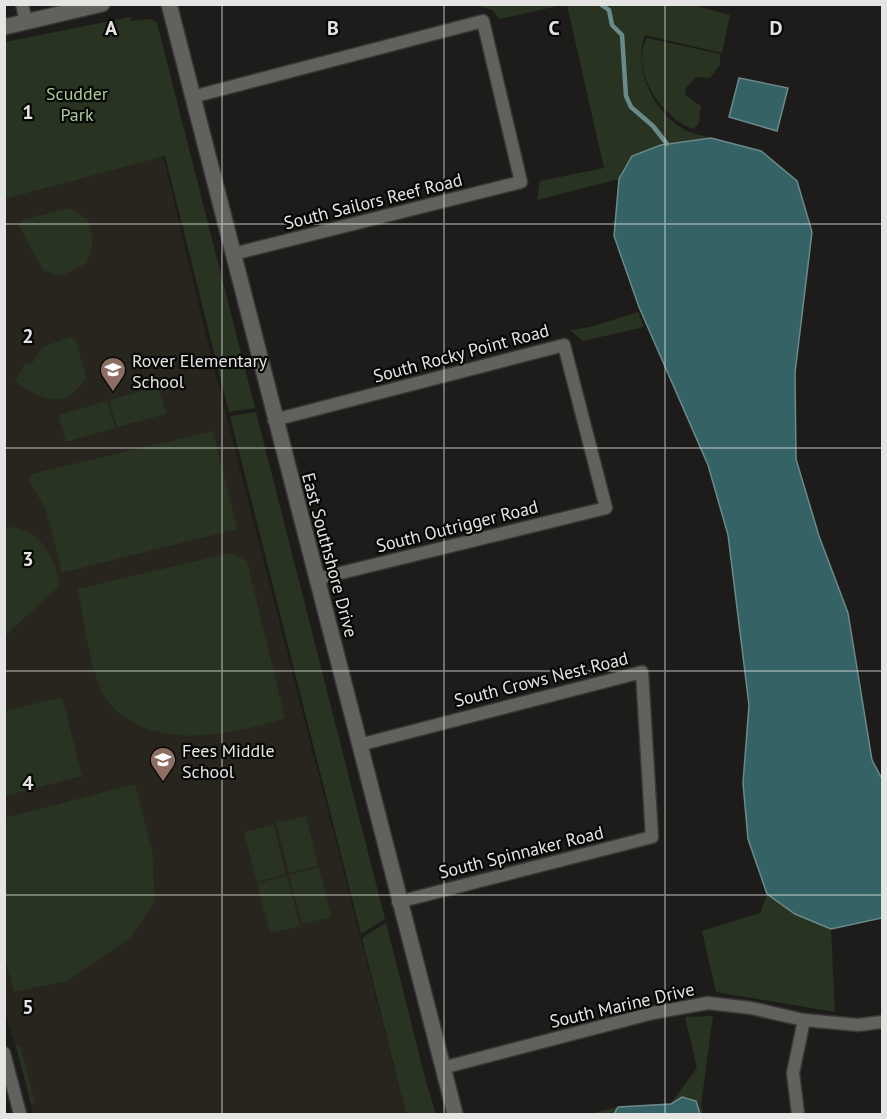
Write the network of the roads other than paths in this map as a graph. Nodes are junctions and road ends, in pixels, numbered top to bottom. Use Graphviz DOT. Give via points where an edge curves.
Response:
graph roads {
  1 [pos="22,4"];
  2 [pos="102,4"];
  3 [pos="169,4"];
  4 [pos="26,21"];
  5 [pos="4,27"];
  6 [pos="192,97"];
  7 [pos="233,254"];
  8 [pos="274,420"];
  9 [pos="606,508"];
  10 [pos="316,579"];
  11 [pos="359,745"];
  12 [pos="652,837"];
  13 [pos="398,902"];
  14 [pos="804,1020"];
  15 [pos="882,1022"];
  16 [pos="4,1053"];
  17 [pos="7,1068"];
  18 [pos="442,1068"];
  19 [pos="20,1114"];
  20 [pos="455,1114"];
  21 [pos="798,1114"];
  1 -- 4 [label="street"];
  2 -- 4 [label="street"];
  3 -- 6 [label="street, East Southshore Drive"];
  4 -- 5 [label="street"];
  6 -- 7 [label="street, East Southshore Drive"];
  6 -- 7 [label="street, South Sailors Reef Road" via="483,21 521,182"];
  7 -- 8 [label="street, East Southshore Drive"];
  8 -- 9 [label="street, South Rocky Point Road" via="564,345"];
  8 -- 10 [label="street, East Southshore Drive"];
  9 -- 10 [label="street, South Outrigger Road"];
  10 -- 11 [label="street, East Southshore Drive"];
  11 -- 12 [label="street, South Crows Nest Road" via="642,672"];
  11 -- 13 [label="street, East Southshore Drive"];
  12 -- 13 [label="street, South Spinnaker Road"];
  13 -- 18 [label="street, East Southshore Drive"];
  14 -- 15 [label="street, South Marine Drive" via="858,1025"];
  14 -- 18 [label="street, South Marine Drive" via="708,1003 653,1013"];
  14 -- 21 [label="street" via="794,1073"];
  16 -- 17 [label="street"];
  17 -- 19 [label="street"];
  18 -- 20 [label="street, East Southshore Drive"];
}
